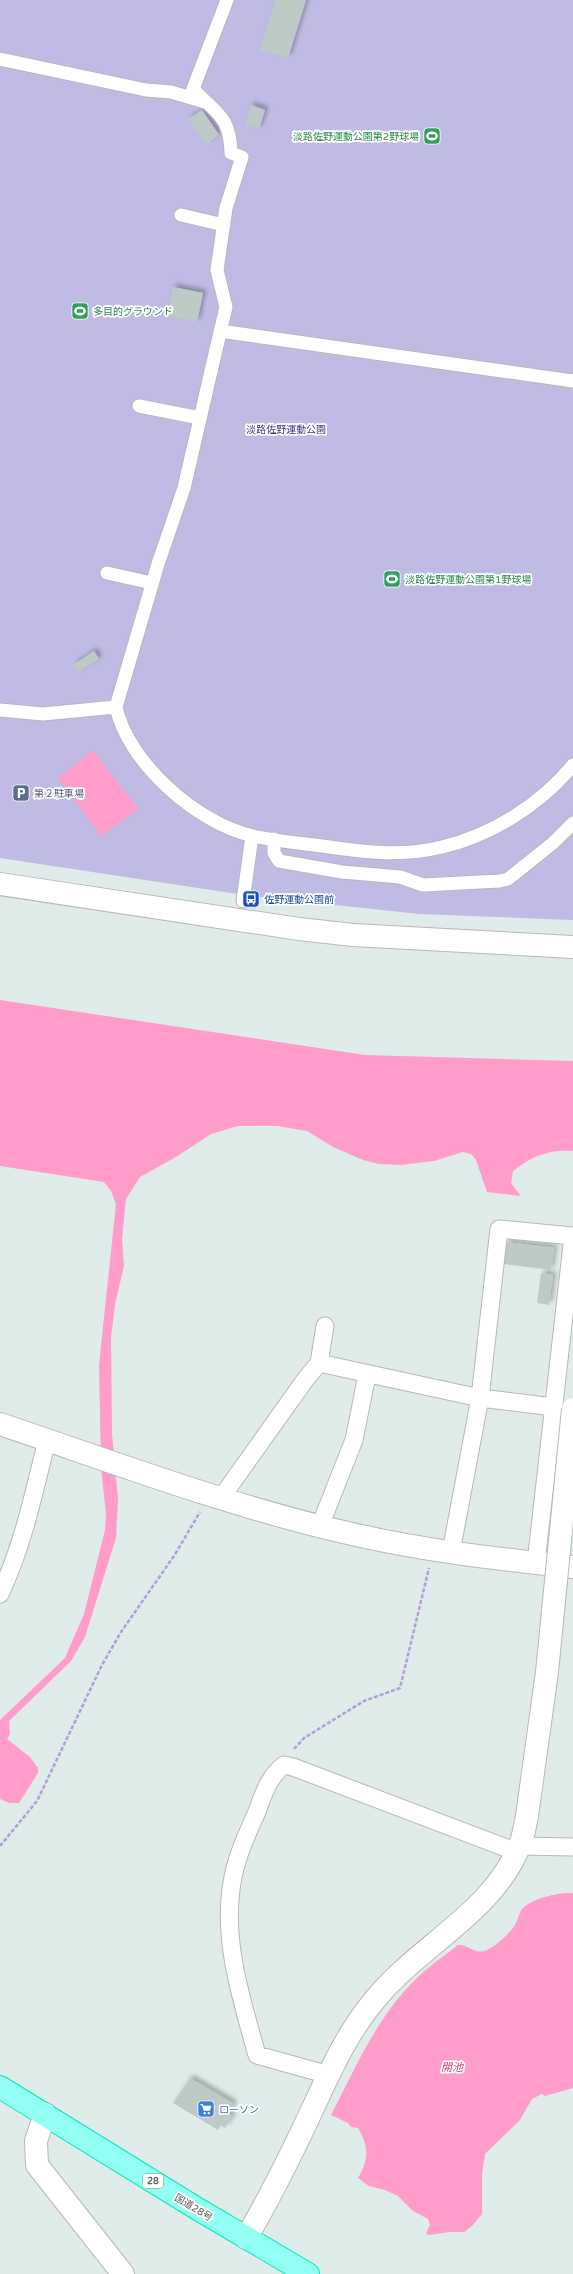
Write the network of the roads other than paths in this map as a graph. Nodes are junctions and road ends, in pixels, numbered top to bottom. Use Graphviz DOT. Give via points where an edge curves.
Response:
graph roads {
  1 [pos="227,0"];
  2 [pos="0,59"];
  3 [pos="205,102"];
  4 [pos="181,215"];
  5 [pos="224,225"];
  6 [pos="220,332"];
  7 [pos="573,381"];
  8 [pos="139,406"];
  9 [pos="200,418"];
  10 [pos="108,573"];
  11 [pos="152,584"];
  12 [pos="116,707"];
  13 [pos="0,710"];
  14 [pos="573,765"];
  15 [pos="573,823"];
  16 [pos="252,836"];
  17 [pos="274,840"];
  18 [pos="0,884"];
  19 [pos="243,901"];
  20 [pos="573,947"];
  21 [pos="573,1236"];
  22 [pos="325,1326"];
  23 [pos="319,1363"];
  24 [pos="367,1375"];
  25 [pos="480,1398"];
  26 [pos="564,1408"];
  27 [pos="0,1424"];
  28 [pos="47,1440"];
  29 [pos="216,1496"];
  30 [pos="320,1526"];
  31 [pos="443,1551"];
  32 [pos="536,1563"];
  33 [pos="573,1567"];
  34 [pos="0,1594"];
  35 [pos="573,1847"];
  36 [pos="518,1849"];
  37 [pos="329,2075"];
  38 [pos="0,2086"];
  39 [pos="45,2114"];
  40 [pos="246,2238"];
  41 [pos="123,2274"];
  42 [pos="308,2274"];
  1 -- 3 [label="street" via="193,89"];
  2 -- 3 [label="street" via="146,90 171,92"];
  3 -- 5 [label="street" via="222,117 228,127 231,153 242,157 226,208"];
  4 -- 5 [label="street"];
  5 -- 6 [label="street" via="217,270 226,307"];
  6 -- 7 [label="street"];
  6 -- 9 [label="street"];
  8 -- 9 [label="street"];
  9 -- 11 [label="street" via="184,488"];
  10 -- 11 [label="street"];
  11 -- 12 [label="street"];
  12 -- 13 [label="street" via="43,714"];
  12 -- 16 [label="street" via="119,721 137,752 167,788 190,807"];
  14 -- 17 [label="street" via="538,799 502,823 471,838 440,848 400,853 365,853"];
  15 -- 17 [label="street" via="553,843 508,879 492,882 423,885 400,877 342,872 279,861 274,853"];
  16 -- 17 [label="street"];
  16 -- 19 [label="street"];
  18 -- 20 [label="street" via="346,934"];
  21 -- 25 [label="street" via="499,1229"];
  21 -- 26 [label="street" via="562,1346"];
  22 -- 23 [label="street"];
  23 -- 24 [label="street"];
  23 -- 29 [label="street"];
  24 -- 25 [label="street"];
  24 -- 30 [label="street" via="354,1440"];
  25 -- 26 [label="street"];
  25 -- 31 [label="street"];
  26 -- 32 [label="street"];
  26 -- 36 [label="street, bridge" via="548,1672 527,1816"];
  27 -- 28 [label="street"];
  28 -- 29 [label="street"];
  28 -- 34 [label="street" via="36,1486"];
  29 -- 30 [label="street"];
  30 -- 31 [label="street"];
  31 -- 32 [label="street"];
  32 -- 33 [label="street"];
  35 -- 36 [label="street"];
  36 -- 37 [label="street" via="502,1878 488,1896 412,1961 378,1996 349,2036"];
  36 -- 37 [label="street" via="294,1767 284,1765 271,1777 233,1875 231,1901 234,1970 257,2055"];
  37 -- 40 [label="street" via="272,2194"];
  38 -- 39 [label="highway, 国道28号 / 28"];
  39 -- 40 [label="highway, 国道28号 / 28"];
  39 -- 41 [label="street" via="36,2141 37,2165"];
  40 -- 42 [label="highway, 国道28号 / 28"];
}
